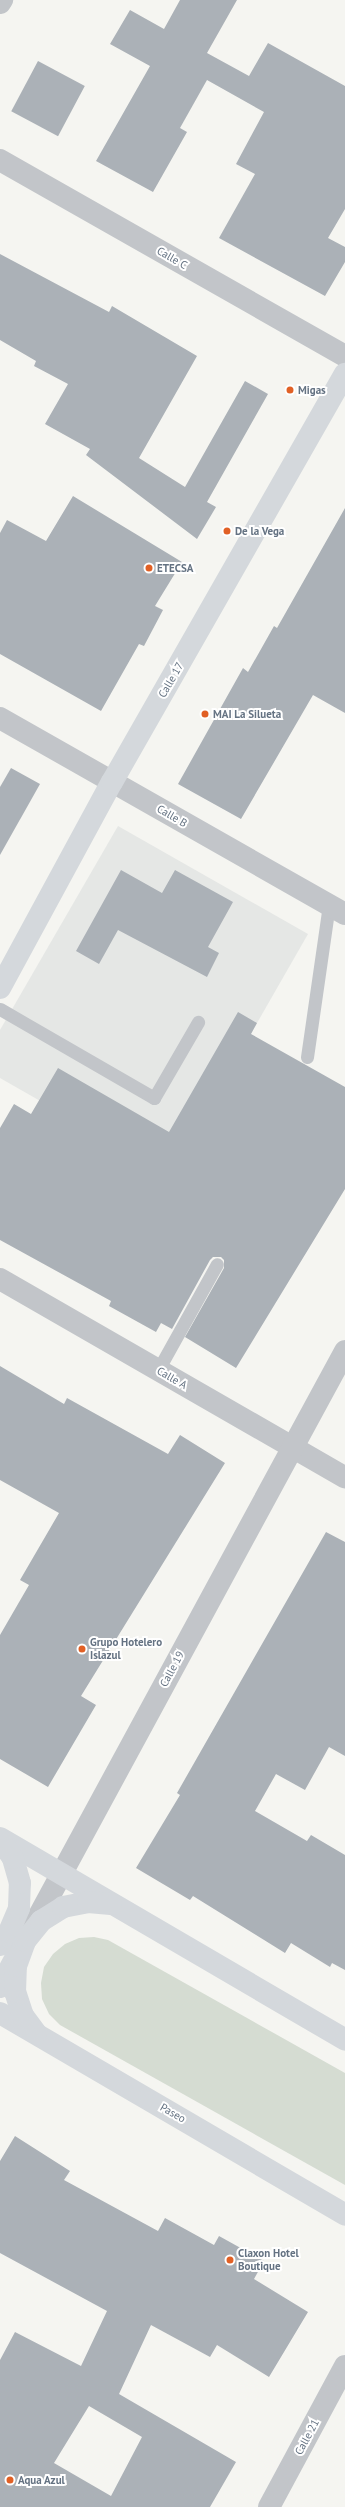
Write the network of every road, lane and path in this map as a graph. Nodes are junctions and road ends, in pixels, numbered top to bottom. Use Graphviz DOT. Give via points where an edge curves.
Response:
graph roads {
  1 [pos="2,0"];
  2 [pos="0,3"];
  3 [pos="0,160"];
  4 [pos="345,356"];
  5 [pos="345,374"];
  6 [pos="0,718"];
  7 [pos="112,782"];
  8 [pos="337,909"];
  9 [pos="0,988"];
  10 [pos="0,1008"];
  11 [pos="198,1022"];
  12 [pos="307,1057"];
  13 [pos="217,1264"];
  14 [pos="0,1279"];
  15 [pos="345,1351"];
  16 [pos="158,1370"];
  17 [pos="291,1447"];
  18 [pos="345,1478"];
  19 [pos="0,1839"];
  20 [pos="61,1875"];
  21 [pos="114,1904"];
  22 [pos="25,1941"];
  23 [pos="0,1945"];
  24 [pos="0,1987"];
  25 [pos="0,2013"];
  26 [pos="38,2037"];
  27 [pos="345,2040"];
  28 [pos="345,2215"];
  29 [pos="345,2366"];
  30 [pos="269,2507"];
  1 -- 2 [label="street"];
  3 -- 4 [label="street, Calle C"];
  5 -- 7 [label="main road, Calle 17"];
  6 -- 7 [label="street, Calle B"];
  7 -- 8 [label="street, Calle B"];
  7 -- 9 [label="main road, Calle 17"];
  8 -- 12 [label="lane"];
  10 -- 11 [label="lane" via="154,1098"];
  13 -- 16 [label="lane"];
  14 -- 16 [label="street, Calle A"];
  15 -- 17 [label="street, Calle 19"];
  16 -- 17 [label="street, Calle A"];
  17 -- 18 [label="street, Calle A"];
  17 -- 20 [label="street, Calle 19"];
  19 -- 20 [label="main road"];
  19 -- 23 [label="main road" via="13,1858 20,1883 19,1908 9,1932"];
  20 -- 21 [label="main road"];
  20 -- 22 [label="street, Calle 19"];
  21 -- 22 [label="main road" via="88,1902 63,1907 41,1921"];
  21 -- 27 [label="main road"];
  22 -- 24 [label="main road, Calle 19"];
  22 -- 26 [label="main road" via="16,1966 15,1992 23,2016"];
  25 -- 26 [label="main road, Paseo"];
  26 -- 28 [label="main road, Paseo" via="215,2137"];
  29 -- 30 [label="street, Calle 21"];
}
